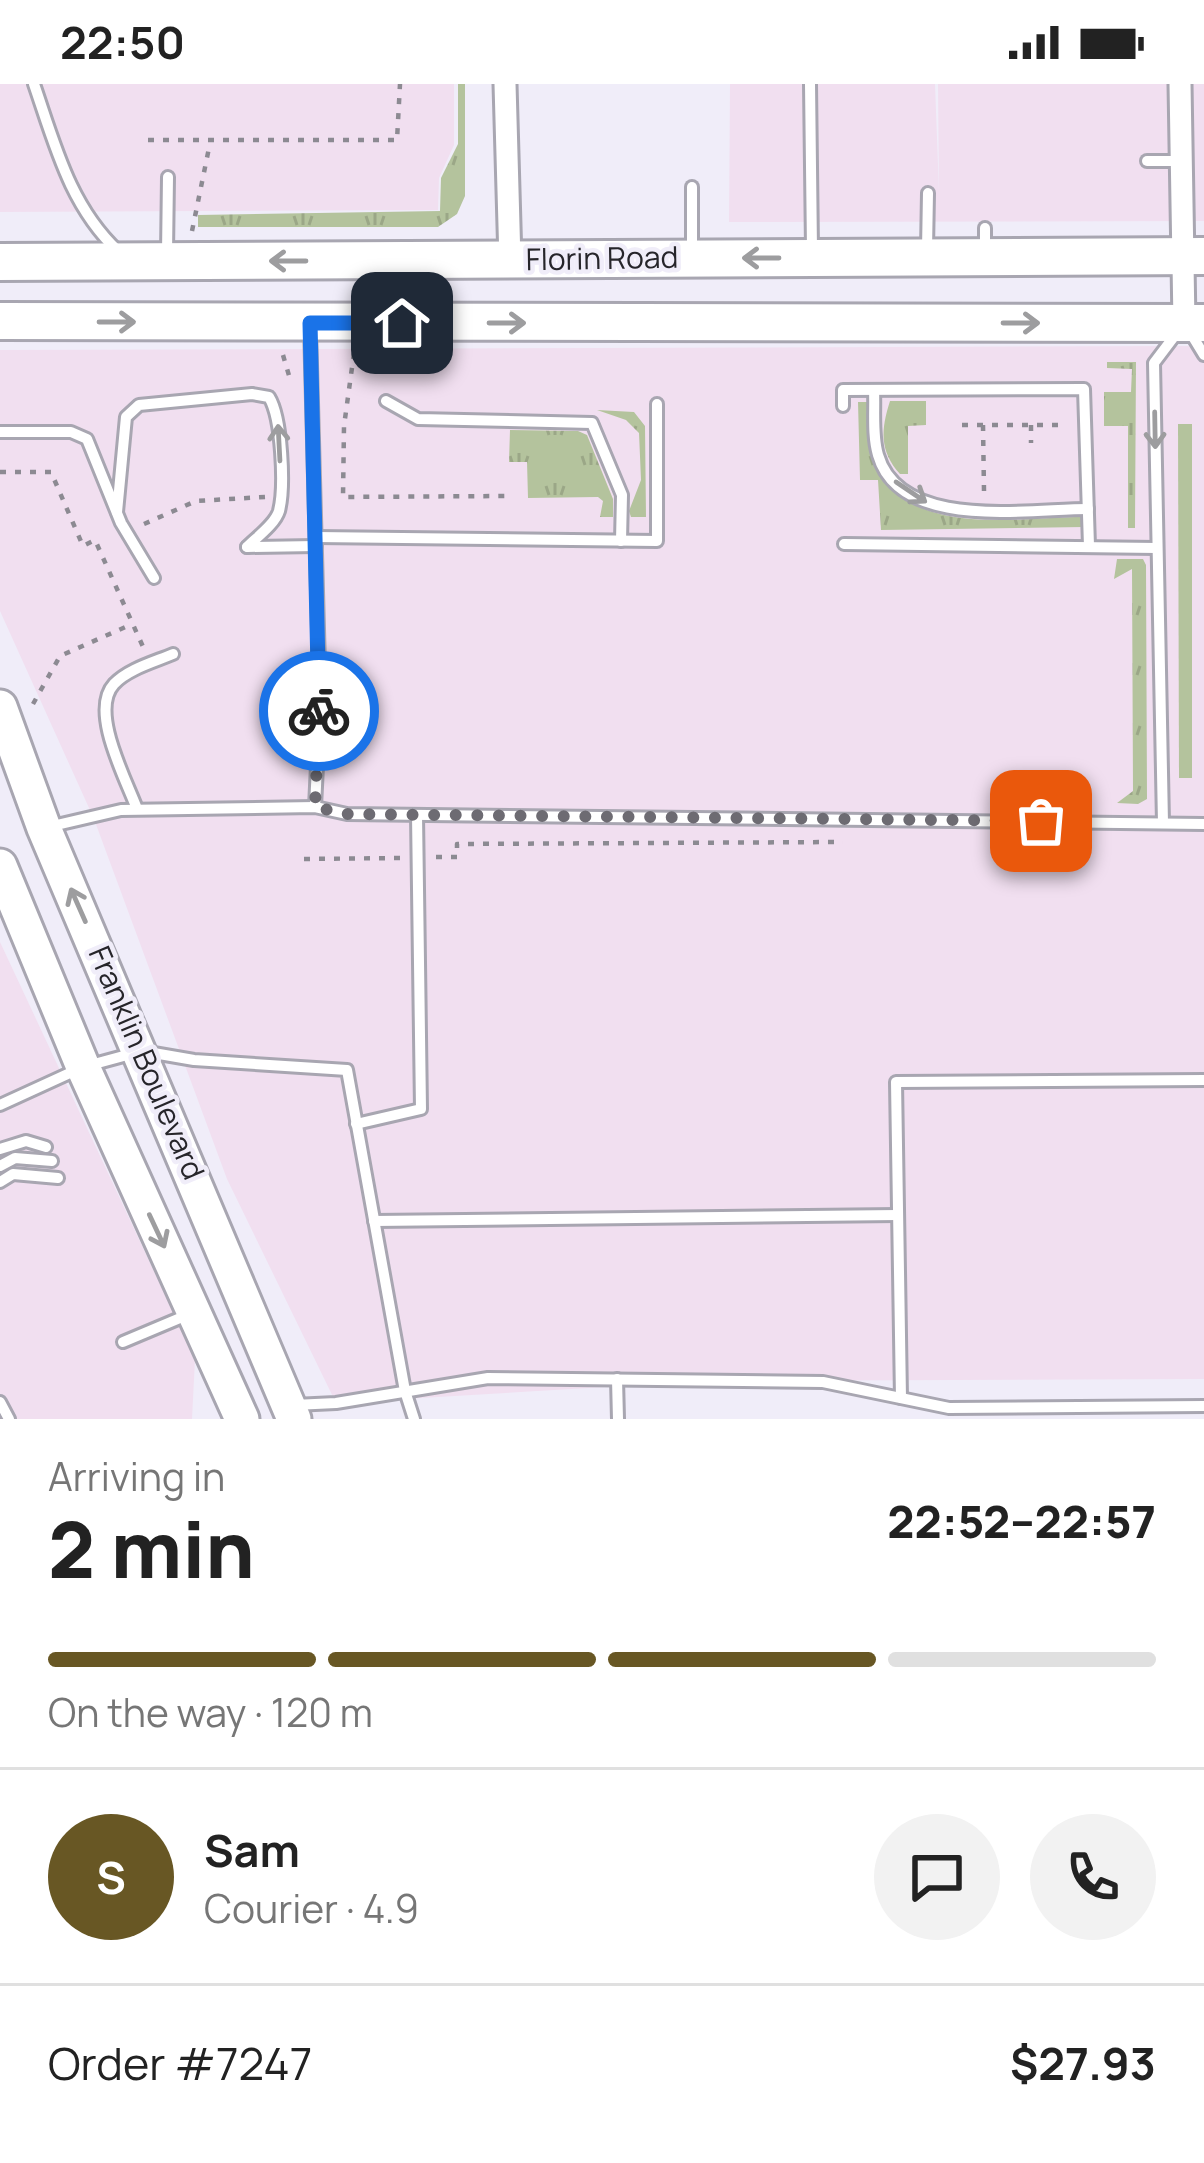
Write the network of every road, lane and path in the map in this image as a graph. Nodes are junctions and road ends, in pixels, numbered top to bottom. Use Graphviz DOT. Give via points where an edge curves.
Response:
graph roads {
  1 [pos="34,84"];
  2 [pos="400,84"];
  3 [pos="505,84"];
  4 [pos="810,84"];
  5 [pos="1180,84"];
  6 [pos="148,140"];
  7 [pos="211,140"];
  8 [pos="1147,161"];
  9 [pos="1182,161"];
  10 [pos="168,177"];
  11 [pos="692,187"];
  12 [pos="928,193"];
  13 [pos="192,231"];
  14 [pos="1194,256"];
  15 [pos="927,257"];
  16 [pos="692,258"];
  17 [pos="812,258"];
  18 [pos="510,261"];
  19 [pos="0,262"];
  20 [pos="130,262"];
  21 [pos="167,262"];
  22 [pos="0,321"];
  23 [pos="310,323"];
  24 [pos="1194,323"];
  25 [pos="356,341"];
  26 [pos="1204,355"];
  27 [pos="874,389"];
  28 [pos="386,401"];
  29 [pos="657,404"];
  30 [pos="843,406"];
  31 [pos="1031,424"];
  32 [pos="962,425"];
  33 [pos="983,425"];
  34 [pos="1070,425"];
  35 [pos="0,432"];
  36 [pos="1031,443"];
  37 [pos="0,472"];
  38 [pos="343,493"];
  39 [pos="315,494"];
  40 [pos="280,496"];
  41 [pos="505,496"];
  42 [pos="984,499"];
  43 [pos="1088,509"];
  44 [pos="116,512"];
  45 [pos="127,532"];
  46 [pos="621,541"];
  47 [pos="316,542"];
  48 [pos="844,544"];
  49 [pos="98,545"];
  50 [pos="1089,546"];
  51 [pos="1157,548"];
  52 [pos="154,578"];
  53 [pos="133,624"];
  54 [pos="173,654"];
  55 [pos="150,664"];
  56 [pos="16,706"];
  57 [pos="315,807"];
  58 [pos="137,809"];
  59 [pos="417,815"];
  60 [pos="1163,823"];
  61 [pos="1204,824"];
  62 [pos="44,828"];
  63 [pos="856,842"];
  64 [pos="418,857"];
  65 [pos="304,859"];
  66 [pos="0,866"];
  67 [pos="142,1051"];
  68 [pos="82,1067"];
  69 [pos="1204,1080"];
  70 [pos="0,1105"];
  71 [pos="356,1124"];
  72 [pos="46,1148"];
  73 [pos="0,1149"];
  74 [pos="52,1161"];
  75 [pos="0,1166"];
  76 [pos="58,1178"];
  77 [pos="0,1182"];
  78 [pos="898,1215"];
  79 [pos="374,1221"];
  80 [pos="194,1312"];
  81 [pos="123,1342"];
  82 [pos="617,1379"];
  83 [pos="405,1390"];
  84 [pos="902,1398"];
  85 [pos="0,1402"];
  86 [pos="1204,1406"];
  87 [pos="291,1412"];
  88 [pos="9,1419"];
  89 [pos="242,1419"];
  90 [pos="414,1419"];
  91 [pos="618,1419"];
  1 -- 20 [label="lane" via="70,188 96,230"];
  2 -- 7 [label="path" via="397,140"];
  3 -- 18 [label="street"];
  4 -- 17 [label="lane"];
  5 -- 9 [label="street"];
  6 -- 7 [label="path"];
  7 -- 13 [label="path"];
  8 -- 9 [label="lane"];
  9 -- 14 [label="street"];
  10 -- 21 [label="lane"];
  11 -- 16 [label="lane"];
  12 -- 15 [label="lane"];
  14 -- 15 [label="main road, Florin Road" via="985,242"];
  14 -- 24 [label="street"];
  15 -- 17 [label="main road, Florin Road"];
  17 -- 16 [label="main road, Florin Road, one-way"];
  16 -- 18 [label="main road, Florin Road"];
  18 -- 21 [label="main road, Florin Road, one-way"];
  19 -- 20 [label="main road, Florin Road"];
  20 -- 21 [label="main road, Florin Road"];
  22 -- 23 [label="main road, one-way"];
  23 -- 24 [label="main road, one-way"];
  23 -- 39 [label="lane"];
  24 -- 26 [label="lane"];
  24 -- 51 [label="lane, one-way" via="1154,363"];
  25 -- 38 [label="path"];
  27 -- 30 [label="lane" via="843,390"];
  27 -- 43 [label="lane, one-way" via="878,457 910,497 944,509"];
  27 -- 43 [label="lane" via="1084,389"];
  28 -- 46 [label="lane" via="418,419 592,424 622,495"];
  29 -- 46 [label="lane" via="657,542"];
  31 -- 33 [label="path"];
  31 -- 34 [label="path"];
  31 -- 36 [label="path"];
  32 -- 33 [label="path"];
  33 -- 42 [label="path"];
  35 -- 44 [label="lane" via="87,439"];
  37 -- 49 [label="path" via="51,472 82,546"];
  38 -- 39 [label="path"];
  38 -- 41 [label="path"];
  39 -- 47 [label="lane"];
  40 -- 44 [label="lane, one-way" via="277,410 269,397 139,405 125,417"];
  40 -- 45 [label="path" via="196,500"];
  40 -- 47 [label="lane" via="278,516 248,547"];
  43 -- 50 [label="lane"];
  44 -- 45 [label="lane"];
  45 -- 49 [label="path"];
  45 -- 52 [label="lane"];
  46 -- 47 [label="lane"];
  47 -- 57 [label="lane"];
  48 -- 50 [label="lane"];
  49 -- 53 [label="path"];
  50 -- 51 [label="lane"];
  51 -- 60 [label="lane"];
  53 -- 55 [label="path"];
  53 -- 56 [label="path" via="60,656"];
  54 -- 55 [label="lane"];
  55 -- 58 [label="lane" via="115,682 103,708"];
  56 -- 62 [label="main road, Franklin Boulevard"];
  57 -- 58 [label="lane"];
  57 -- 59 [label="lane"];
  58 -- 62 [label="lane"];
  59 -- 60 [label="lane"];
  59 -- 64 [label="lane"];
  60 -- 61 [label="lane"];
  67 -- 62 [label="main road, Franklin Boulevard, one-way"];
  63 -- 64 [label="path" via="457,844 457,857"];
  64 -- 65 [label="path"];
  64 -- 71 [label="lane" via="421,1109"];
  66 -- 68 [label="main road, Franklin Boulevard"];
  67 -- 68 [label="lane"];
  67 -- 71 [label="lane" via="346,1070"];
  67 -- 87 [label="main road, Franklin Boulevard"];
  68 -- 70 [label="lane"];
  68 -- 80 [label="main road, Franklin Boulevard, one-way"];
  69 -- 78 [label="lane" via="896,1082"];
  71 -- 79 [label="lane"];
  72 -- 73 [label="lane" via="26,1141"];
  74 -- 75 [label="lane" via="15,1158"];
  76 -- 77 [label="lane" via="13,1174"];
  78 -- 79 [label="lane"];
  78 -- 84 [label="lane"];
  79 -- 83 [label="lane"];
  80 -- 81 [label="lane"];
  80 -- 89 [label="main road, Franklin Boulevard"];
  82 -- 83 [label="lane" via="488,1378"];
  82 -- 84 [label="lane" via="823,1382"];
  82 -- 91 [label="lane"];
  83 -- 87 [label="lane"];
  83 -- 90 [label="lane"];
  84 -- 86 [label="lane" via="949,1408"];
  85 -- 88 [label="lane"];
}
